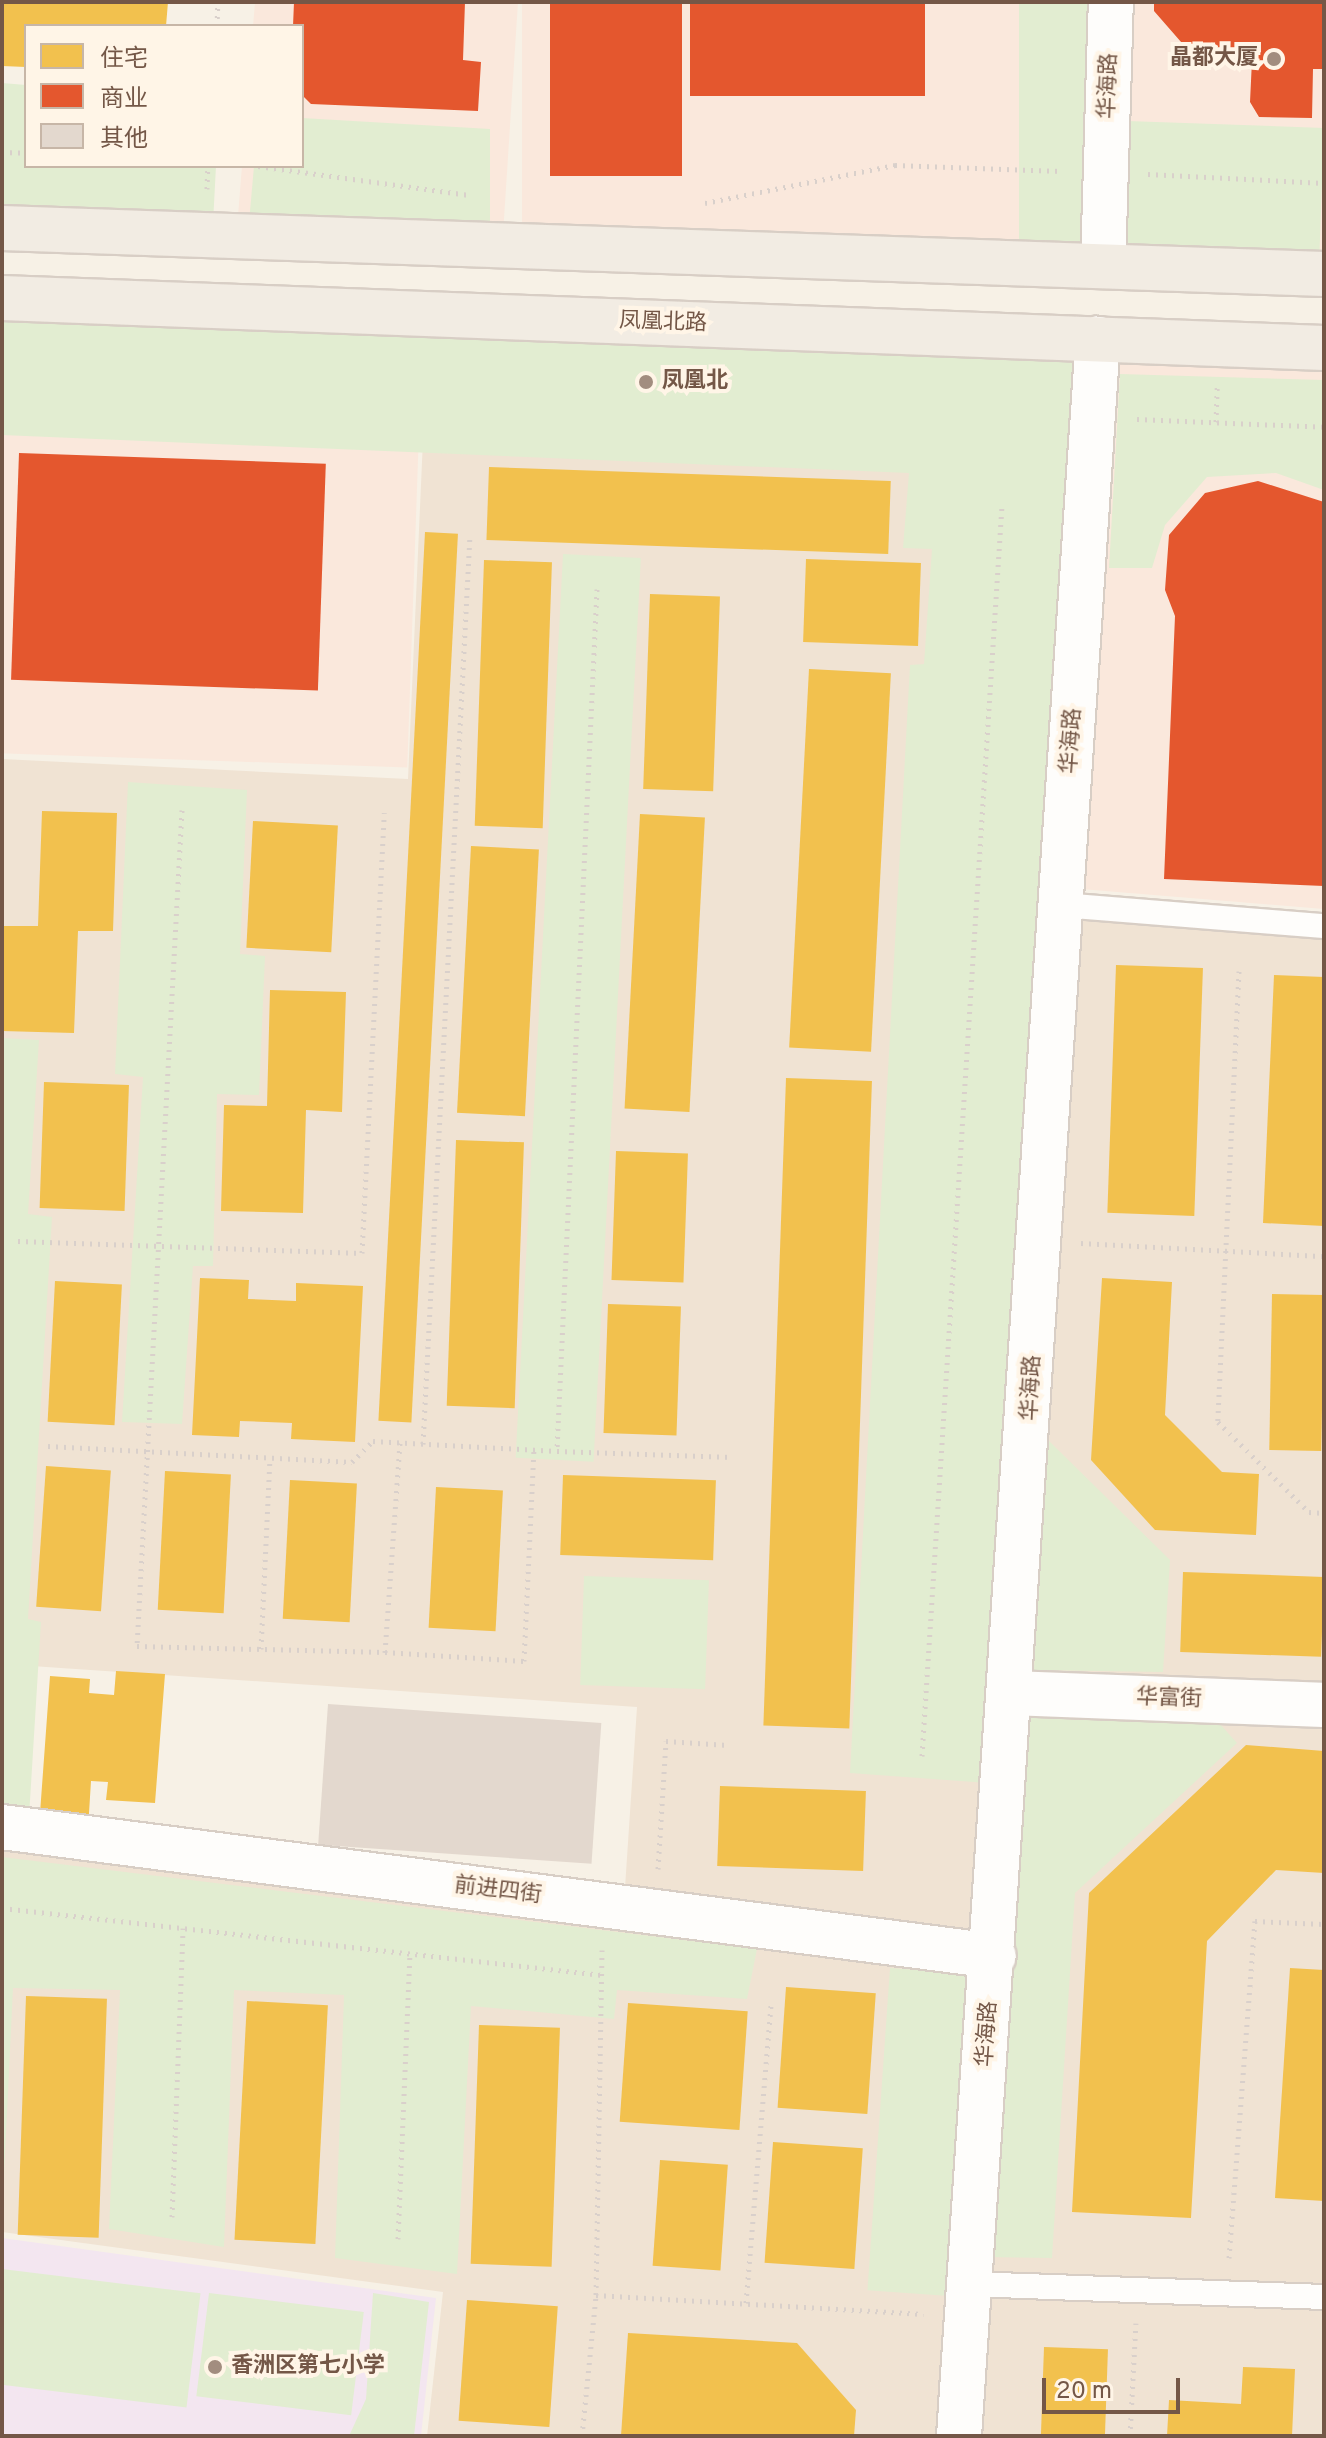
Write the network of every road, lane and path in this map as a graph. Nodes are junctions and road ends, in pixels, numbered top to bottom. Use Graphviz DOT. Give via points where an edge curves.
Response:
graph roads {
  1 [pos="218,2"];
  2 [pos="1111,2"];
  3 [pos="217,24"];
  4 [pos="2,152"];
  5 [pos="24,153"];
  6 [pos="272,168"];
  7 [pos="1106,172"];
  8 [pos="1324,183"];
  9 [pos="490,198"];
  10 [pos="694,203"];
  11 [pos="2,228"];
  12 [pos="1103,266"];
  13 [pos="1324,274"];
  14 [pos="2,298"];
  15 [pos="1098,339"];
  16 [pos="1324,348"];
  17 [pos="1093,417"];
  18 [pos="1324,427"];
  19 [pos="1002,505"];
  20 [pos="470,536"];
  21 [pos="597,589"];
  22 [pos="182,810"];
  23 [pos="384,813"];
  24 [pos="1061,905"];
  25 [pos="1324,926"];
  26 [pos="1239,971"];
  27 [pos="1041,1240"];
  28 [pos="18,1241"];
  29 [pos="159,1246"];
  30 [pos="1228,1250"];
  31 [pos="1324,1256"];
  32 [pos="400,1443"];
  33 [pos="423,1444"];
  34 [pos="48,1446"];
  35 [pos="534,1450"];
  36 [pos="148,1451"];
  37 [pos="557,1451"];
  38 [pos="732,1457"];
  39 [pos="270,1458"];
  40 [pos="1324,1513"];
  41 [pos="261,1649"];
  42 [pos="385,1652"];
  43 [pos="1013,1693"];
  44 [pos="1324,1705"];
  45 [pos="728,1745"];
  46 [pos="922,1756"];
  47 [pos="2,1827"];
  48 [pos="603,1905"];
  49 [pos="2,1908"];
  50 [pos="656,1912"];
  51 [pos="1324,1924"];
  52 [pos="183,1928"];
  53 [pos="410,1954"];
  54 [pos="994,1956"];
  55 [pos="602,1975"];
  56 [pos="771,2004"];
  57 [pos="172,2217"];
  58 [pos="398,2239"];
  59 [pos="1138,2290"];
  60 [pos="1226,2293"];
  61 [pos="596,2295"];
  62 [pos="1324,2297"];
  63 [pos="969,2300"];
  64 [pos="746,2303"];
  65 [pos="582,2436"];
  66 [pos="959,2436"];
  67 [pos="1130,2436"];
  1 -- 3 [label="path"];
  2 -- 7 [label="street, 华海路"];
  4 -- 5 [label="path"];
  6 -- 9 [label="path"];
  7 -- 8 [label="path"];
  7 -- 10 [label="path" via="895,165"];
  7 -- 12 [label="street, 华海路"];
  11 -- 12 [label="main road"];
  12 -- 13 [label="main road"];
  14 -- 15 [label="main road, 凤凰北路"];
  15 -- 16 [label="main road, 凤凰北路"];
  15 -- 17 [label="street, 华海路"];
  17 -- 18 [label="path"];
  17 -- 24 [label="street, 华海路"];
  19 -- 46 [label="path"];
  20 -- 33 [label="path"];
  21 -- 37 [label="path"];
  22 -- 29 [label="path"];
  23 -- 29 [label="path" via="362,1253"];
  24 -- 25 [label="lane"];
  24 -- 27 [label="street, 华海路"];
  26 -- 30 [label="path"];
  27 -- 30 [label="path"];
  27 -- 43 [label="street, 华海路"];
  28 -- 29 [label="path"];
  29 -- 36 [label="path"];
  30 -- 31 [label="path"];
  30 -- 40 [label="path" via="1218,1422 1309,1512"];
  32 -- 33 [label="path"];
  32 -- 39 [label="path" via="373,1441 352,1462"];
  32 -- 42 [label="path"];
  33 -- 35 [label="path"];
  34 -- 36 [label="path"];
  35 -- 37 [label="path"];
  35 -- 42 [label="path" via="524,1661"];
  36 -- 39 [label="path"];
  36 -- 41 [label="path" via="137,1646"];
  37 -- 38 [label="path"];
  39 -- 41 [label="path"];
  41 -- 42 [label="path"];
  43 -- 44 [label="street, 华富街"];
  43 -- 54 [label="street, 华海路"];
  45 -- 50 [label="path" via="666,1741"];
  47 -- 48 [label="street, 前进四街"];
  48 -- 50 [label="street, 前进四街"];
  48 -- 55 [label="path"];
  49 -- 52 [label="path"];
  50 -- 54 [label="street, 前进四街"];
  51 -- 60 [label="path" via="1255,1921"];
  52 -- 53 [label="path"];
  52 -- 57 [label="path"];
  53 -- 55 [label="path"];
  53 -- 58 [label="path"];
  54 -- 63 [label="street, 华海路"];
  55 -- 61 [label="path"];
  56 -- 64 [label="path"];
  59 -- 60 [label="lane"];
  59 -- 63 [label="lane"];
  59 -- 67 [label="path"];
  60 -- 62 [label="lane"];
  61 -- 64 [label="path"];
  61 -- 65 [label="path"];
  63 -- 64 [label="path"];
  63 -- 66 [label="street, 华海路"];
}
